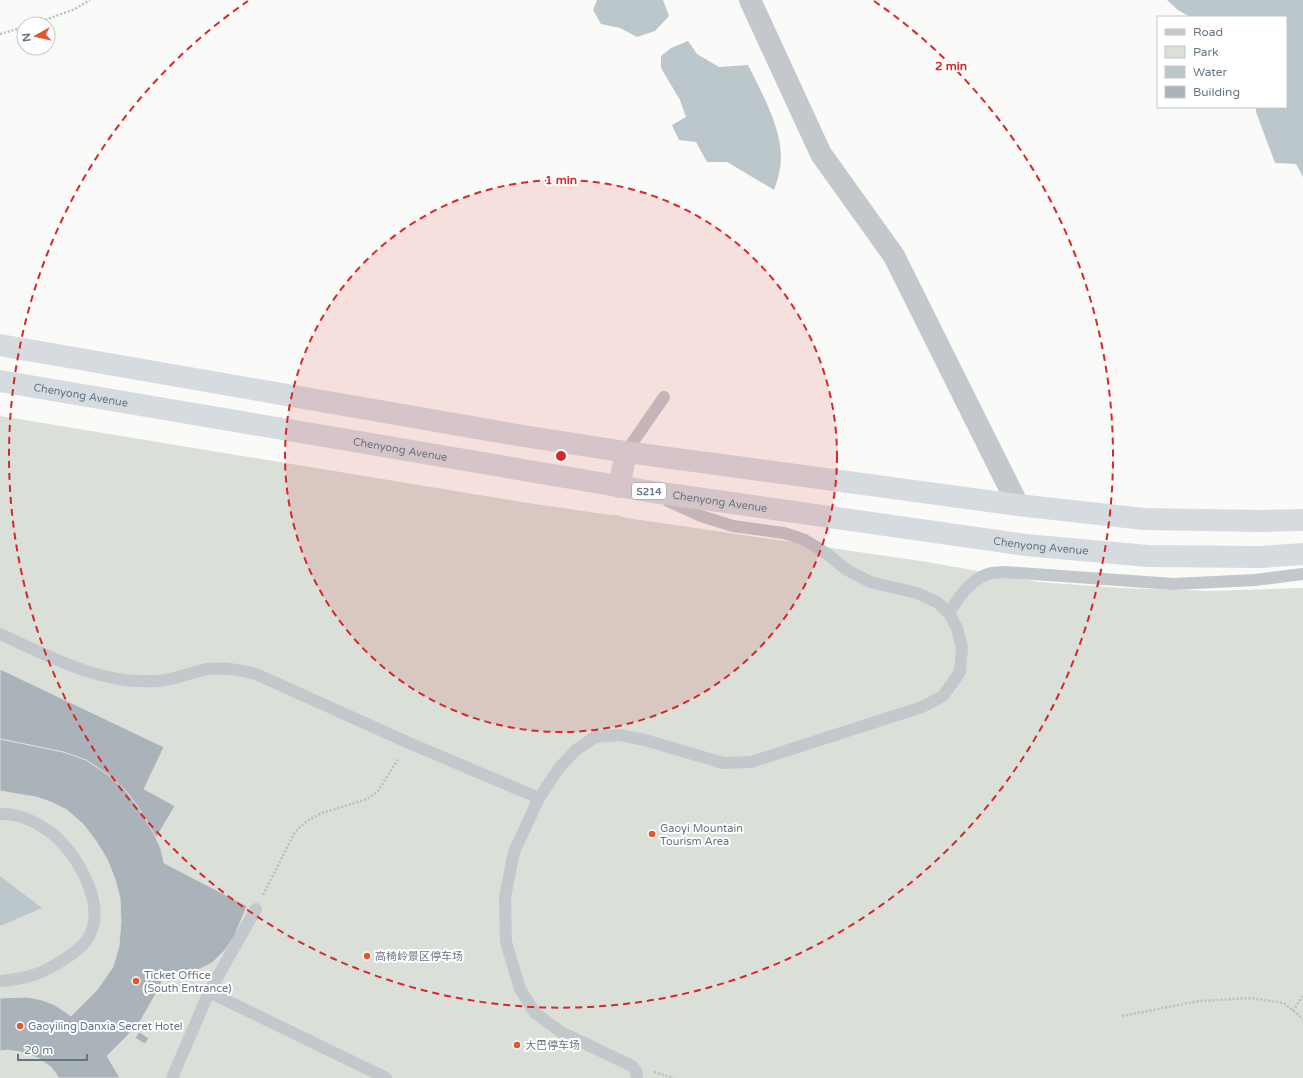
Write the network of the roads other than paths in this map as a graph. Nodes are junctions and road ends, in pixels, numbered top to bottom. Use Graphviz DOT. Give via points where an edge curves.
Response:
graph roads {
  1 [pos="750,0"];
  2 [pos="0,345"];
  3 [pos="0,381"];
  4 [pos="664,397"];
  5 [pos="626,452"];
  6 [pos="619,487"];
  7 [pos="647,491"];
  8 [pos="1018,505"];
  9 [pos="1303,520"];
  10 [pos="1303,554"];
  11 [pos="1303,574"];
  12 [pos="949,613"];
  13 [pos="0,634"];
  14 [pos="539,798"];
  15 [pos="0,814"];
  16 [pos="256,909"];
  17 [pos="0,981"];
  18 [pos="209,992"];
  19 [pos="172,1078"];
  20 [pos="386,1078"];
  21 [pos="637,1078"];
  1 -- 8 [label="street" via="821,154 894,256"];
  2 -- 5 [label="highway"];
  3 -- 6 [label="highway, Chenyong Avenue / S214"];
  4 -- 5 [label="lane"];
  5 -- 6 [label="highway"];
  5 -- 8 [label="highway"];
  6 -- 7 [label="highway, Chenyong Avenue / S214"];
  7 -- 10 [label="highway, Chenyong Avenue / S214" via="1026,545 1118,554 1260,557"];
  7 -- 12 [label="lane" via="701,516 733,526 784,533 805,540 847,570 870,582 917,593 937,602"];
  8 -- 9 [label="highway" via="1144,519"];
  11 -- 12 [label="lane" via="1255,580 1174,584 989,573 976,580 963,592"];
  12 -- 14 [label="lane" via="957,628 962,648 960,672 943,696 922,707 751,762 723,763 619,735 595,738 576,750 558,768"];
  13 -- 14 [label="lane" via="77,669 106,678 159,681 209,669 231,668 256,674"];
  14 -- 21 [label="lane" via="514,852 505,897 506,942 520,989 535,1013 561,1032 632,1066"];
  15 -- 17 [label="lane" via="18,816 55,835 81,869 90,889 95,910 93,926 86,941 74,954 39,973"];
  16 -- 18 [label="lane"];
  18 -- 19 [label="lane"];
  18 -- 20 [label="lane"];
}
